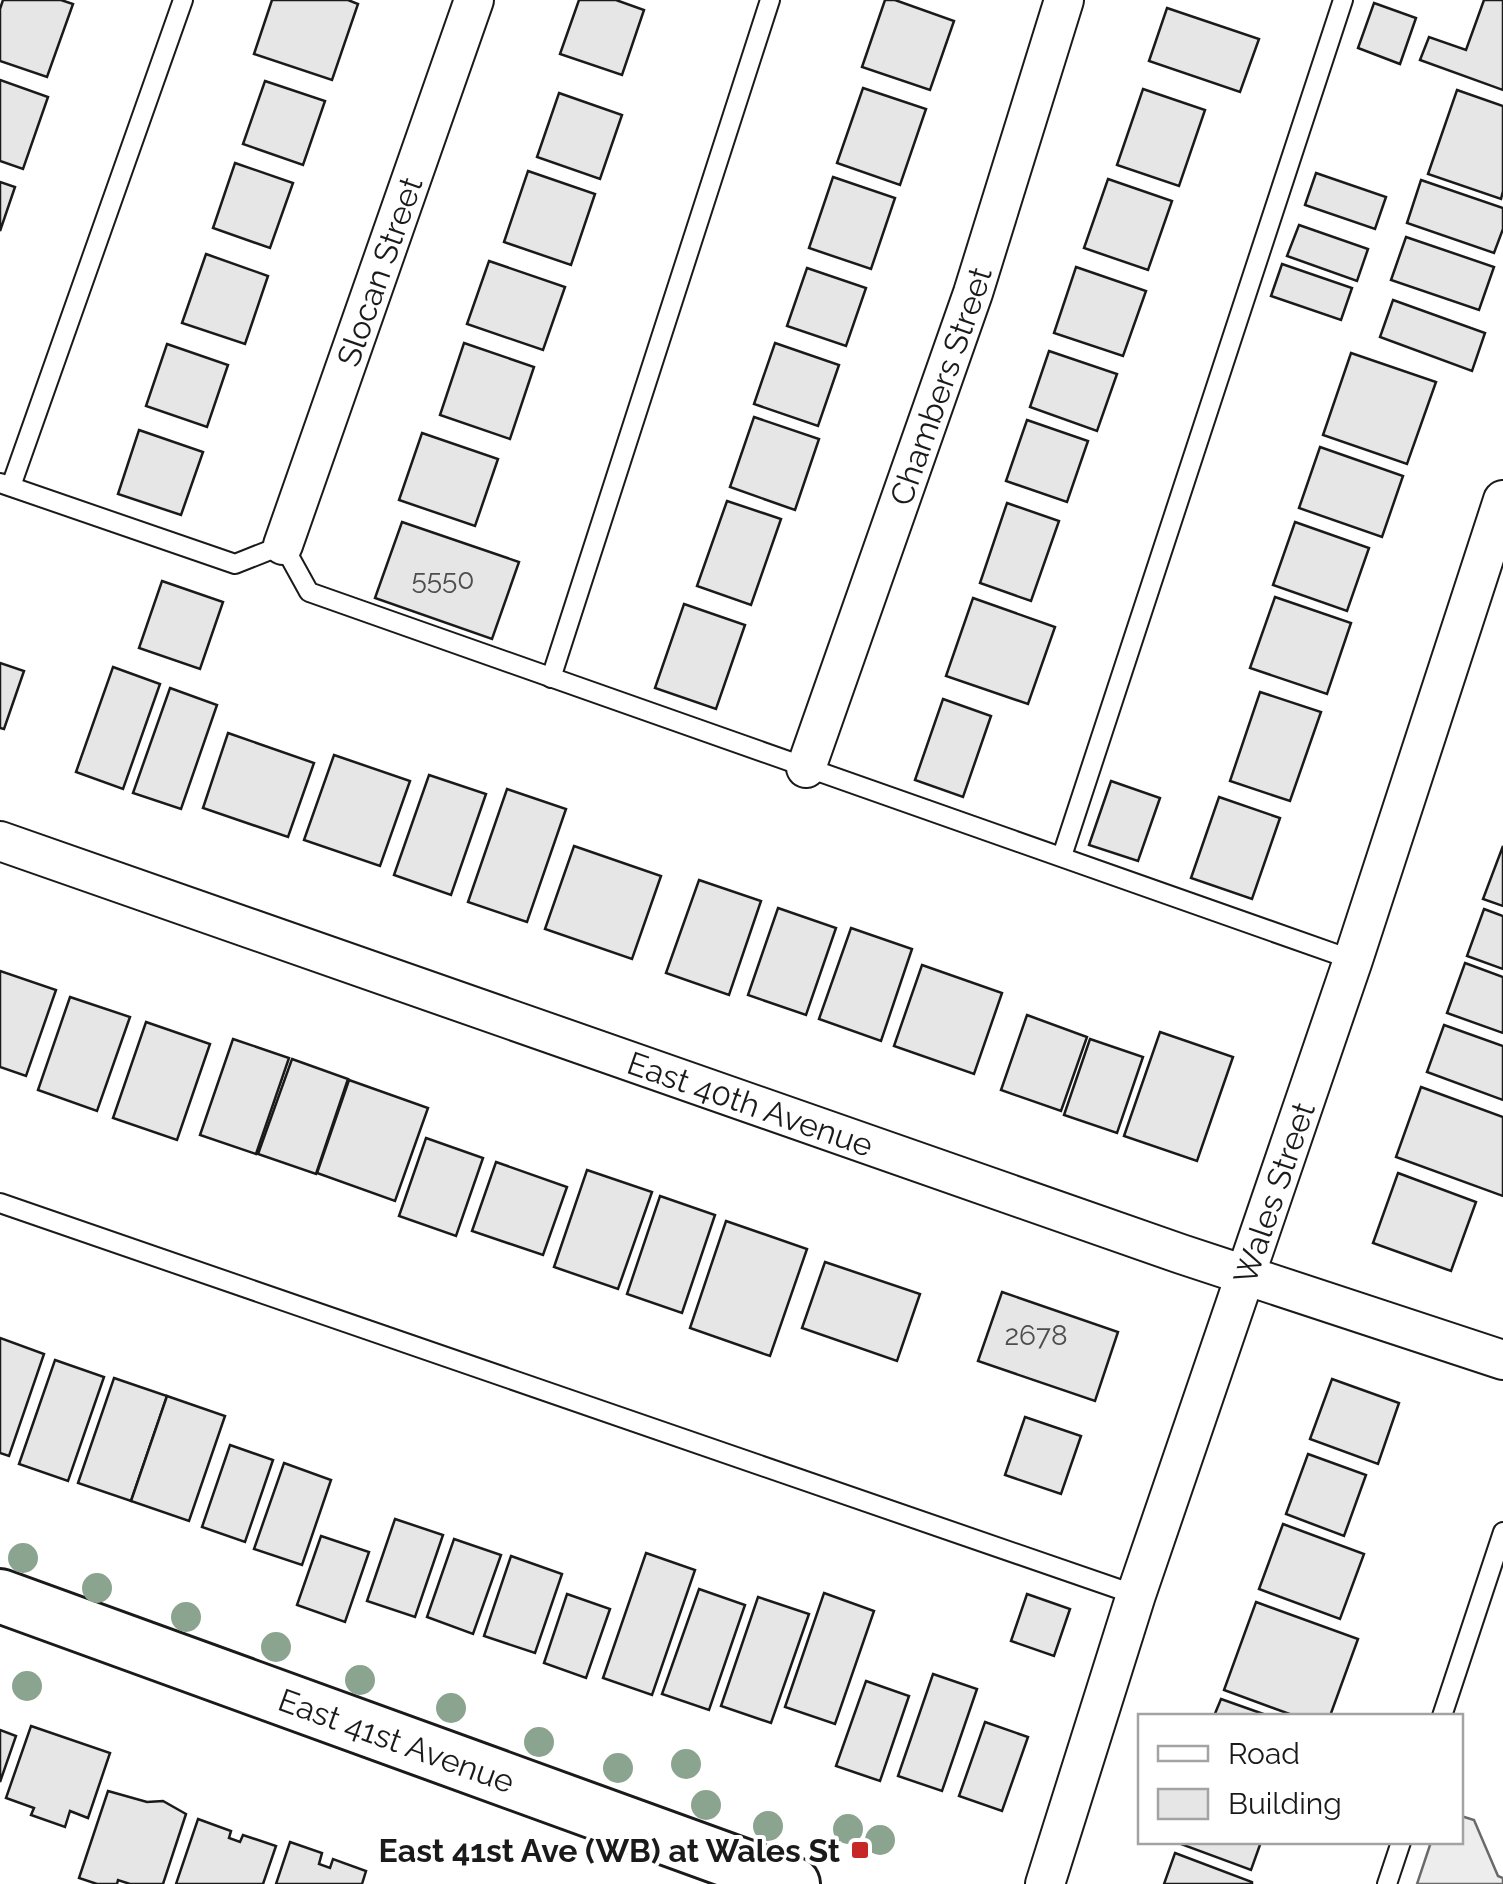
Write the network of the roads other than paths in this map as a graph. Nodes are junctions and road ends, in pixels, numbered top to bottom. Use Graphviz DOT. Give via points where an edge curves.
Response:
graph roads {
  1 [pos="183,0"];
  2 [pos="474,0"];
  3 [pos="770,0"];
  4 [pos="1064,0"];
  5 [pos="1343,0"];
  6 [pos="6,484"];
  7 [pos="1503,500"];
  8 [pos="283,545"];
  9 [pos="551,678"];
  10 [pos="806,768"];
  11 [pos="0,842"];
  12 [pos="1062,856"];
  13 [pos="1353,960"];
  14 [pos="0,1203"];
  15 [pos="1245,1275"];
  16 [pos="1503,1360"];
  17 [pos="1503,1532"];
  18 [pos="0,1596"];
  19 [pos="1136,1596"];
  20 [pos="1443,1714"];
  21 [pos="1400,1844"];
  22 [pos="793,1884"];
  23 [pos="1045,1884"];
  24 [pos="1387,1884"];
  1 -- 6 [label="lane"];
  2 -- 8 [label="street, Slocan Street"];
  3 -- 9 [label="lane"];
  4 -- 10 [label="street, Chambers Street" via="974,293"];
  5 -- 12 [label="lane"];
  6 -- 8 [label="lane" via="235,564"];
  7 -- 13 [label="street, Wales Street"];
  8 -- 9 [label="lane" via="309,592"];
  9 -- 10 [label="lane"];
  10 -- 12 [label="lane"];
  11 -- 15 [label="street, East 40th Avenue"];
  12 -- 13 [label="lane"];
  13 -- 15 [label="street, Wales Street"];
  14 -- 19 [label="lane"];
  15 -- 16 [label="street, East 40th Avenue"];
  15 -- 19 [label="street, Wales Street"];
  17 -- 20 [label="lane"];
  18 -- 22 [label="main road, East 41st Avenue"];
  19 -- 23 [label="street, Wales Street"];
  21 -- 24 [label="lane"];
}
